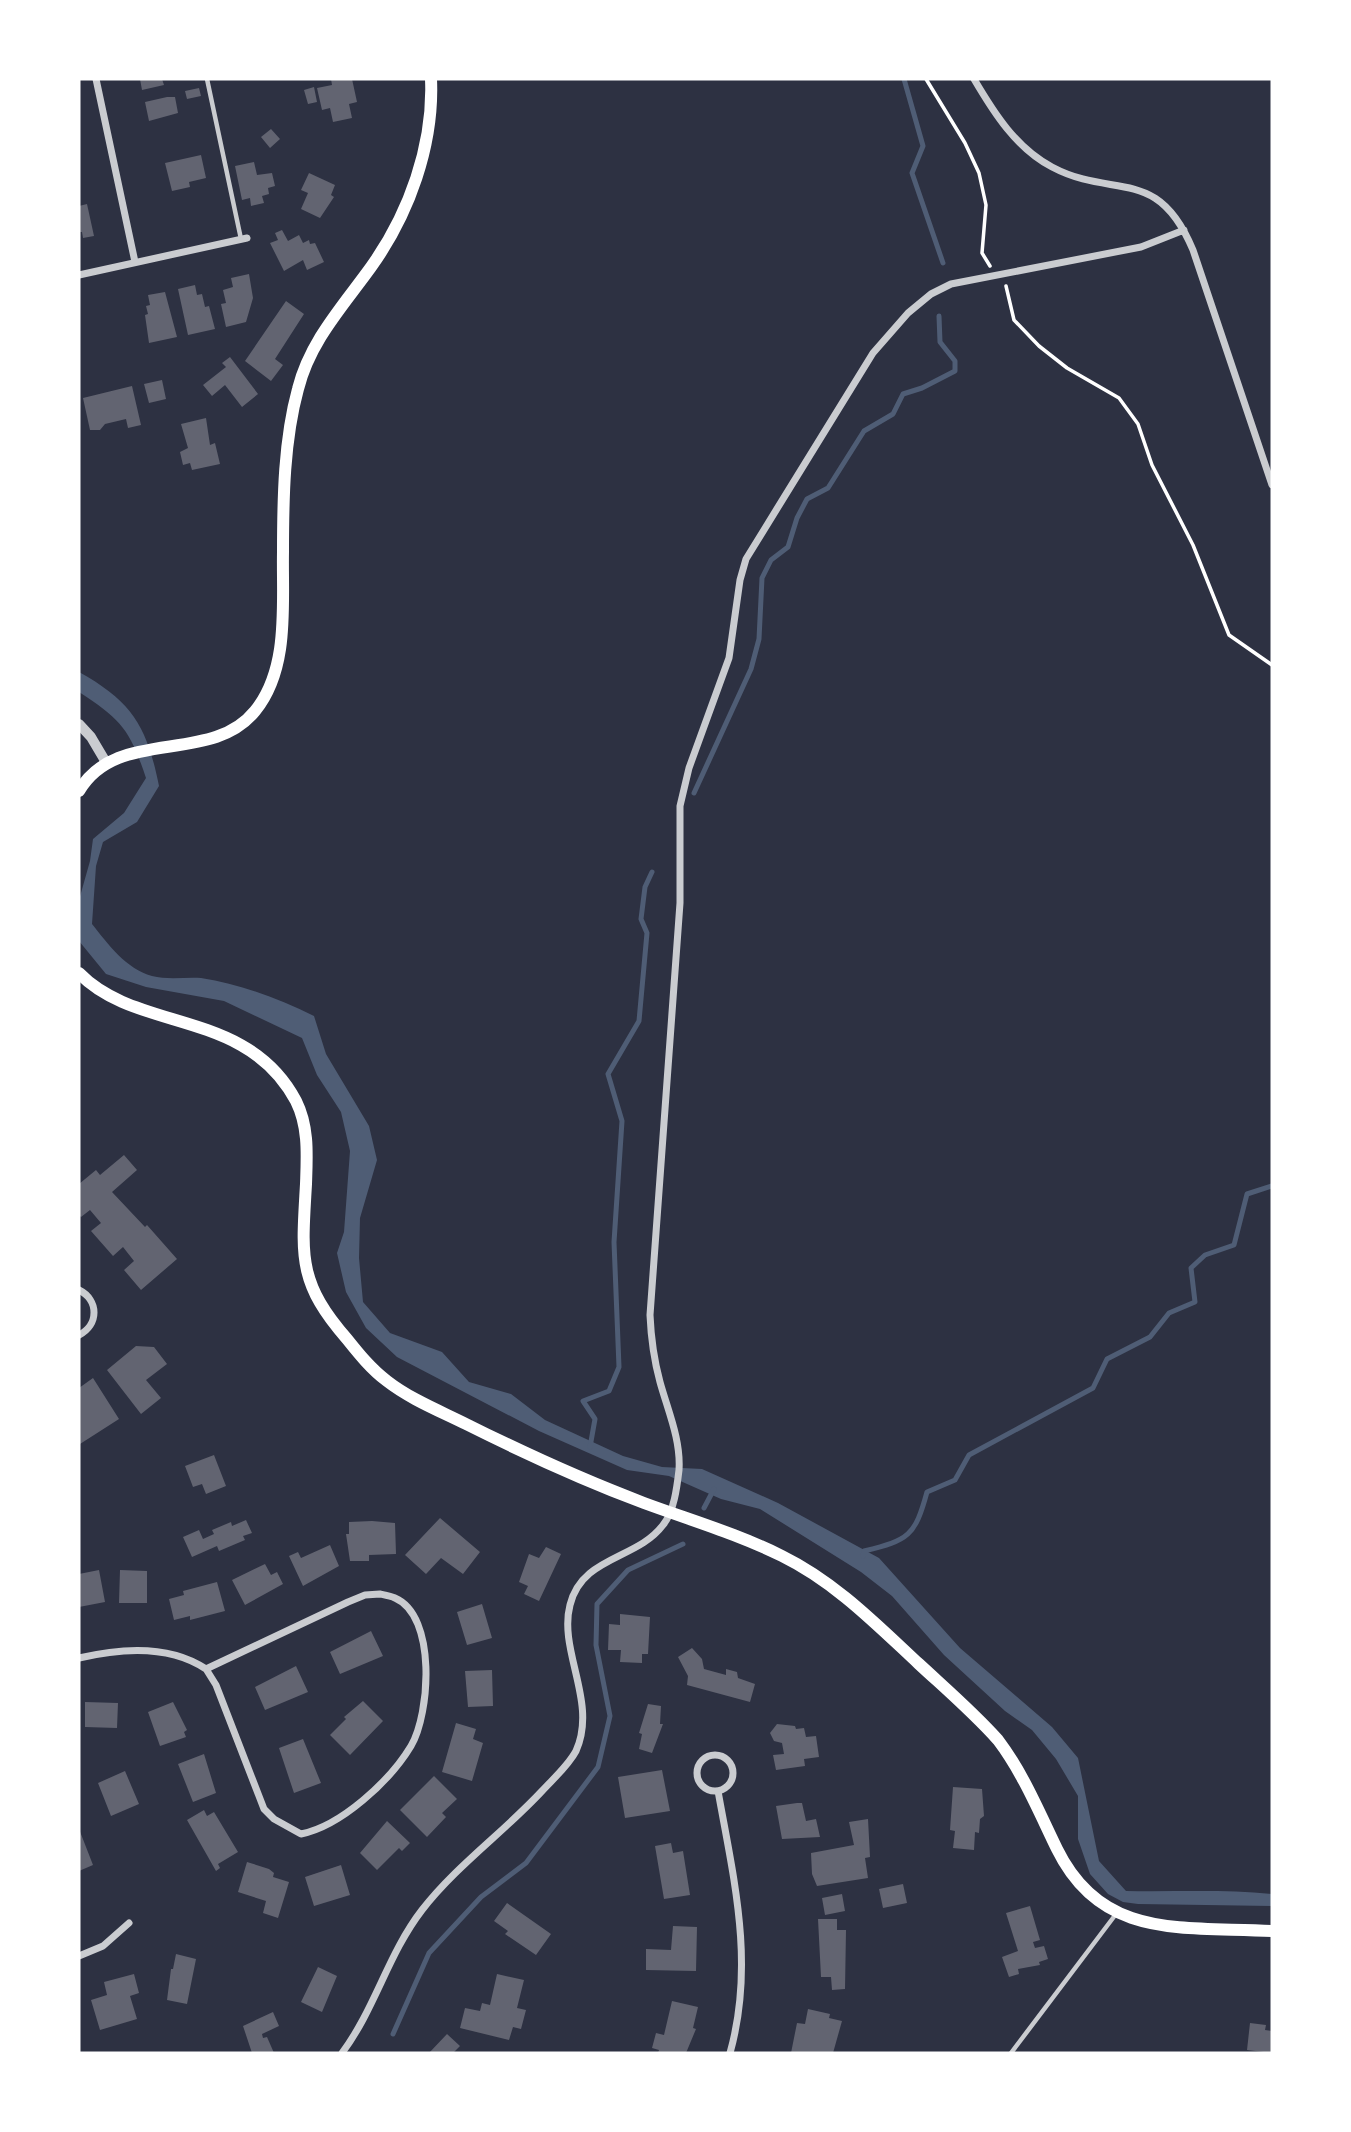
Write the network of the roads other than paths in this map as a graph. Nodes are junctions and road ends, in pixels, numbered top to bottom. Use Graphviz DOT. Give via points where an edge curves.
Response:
graph roads {
  1 [pos="96,79"];
  2 [pos="207,79"];
  3 [pos="431,79"];
  4 [pos="974,79"];
  5 [pos="1184,230"];
  6 [pos="244,239"];
  7 [pos="135,262"];
  8 [pos="79,275"];
  9 [pos="1272,485"];
  10 [pos="79,724"];
  11 [pos="107,764"];
  12 [pos="79,792"];
  13 [pos="79,973"];
  14 [pos="79,1290"];
  15 [pos="79,1335"];
  16 [pos="670,1512"];
  17 [pos="79,1658"];
  18 [pos="206,1669"];
  19 [pos="718,1791"];
  20 [pos="1116,1913"];
  21 [pos="130,1923"];
  22 [pos="1272,1931"];
  23 [pos="79,1956"];
  24 [pos="342,2053"];
  25 [pos="730,2053"];
  26 [pos="1011,2053"];
  1 -- 7 [label="street"];
  2 -- 6 [label="lane"];
  3 -- 11 [label="main road" via="429,122 413,187 380,254 313,348 298,388 288,450 280,643 270,684 256,710 237,728 209,740 134,753"];
  4 -- 5 [label="street" via="1004,126 1044,162 1071,176 1144,192 1166,208"];
  5 -- 9 [label="street"];
  5 -- 16 [label="street" via="1141,247 995,274 941,289 915,307 890,332 746,559 727,668 686,779 680,817 680,903 650,1315 654,1358 679,1462"];
  6 -- 7 [label="street"];
  7 -- 8 [label="street"];
  10 -- 11 [label="street"];
  11 -- 12 [label="main road"];
  13 -- 16 [label="main road" via="115,999 194,1024 236,1043 264,1062 286,1086 300,1109 306,1136 303,1244 308,1279 323,1311 375,1371 402,1392 516,1448"];
  14 -- 15 [label="street" via="90,1298 95,1313 89,1328"];
  16 -- 20 [label="main road" via="784,1557 856,1605 998,1740 1070,1873 1087,1893"];
  16 -- 24 [label="street" via="654,1535 601,1563 575,1589 569,1631 582,1699 576,1750 510,1825 424,1908 389,1966 359,2031"];
  17 -- 18 [label="street" via="144,1650 174,1655"];
  18 -- 18 [label="street" via="365,1595 388,1596 397,1598 420,1628 424,1714 410,1747 357,1806 336,1822 301,1834 264,1809"];
  19 -- 19 [label="street" via="728,1786 733,1769 727,1759 710,1755 700,1762 697,1774 701,1785"];
  19 -- 25 [label="street" via="743,1944 741,2003"];
  20 -- 22 [label="main road" via="1136,1922"];
  20 -- 26 [label="lane"];
  21 -- 23 [label="street" via="103,1946"];
}
